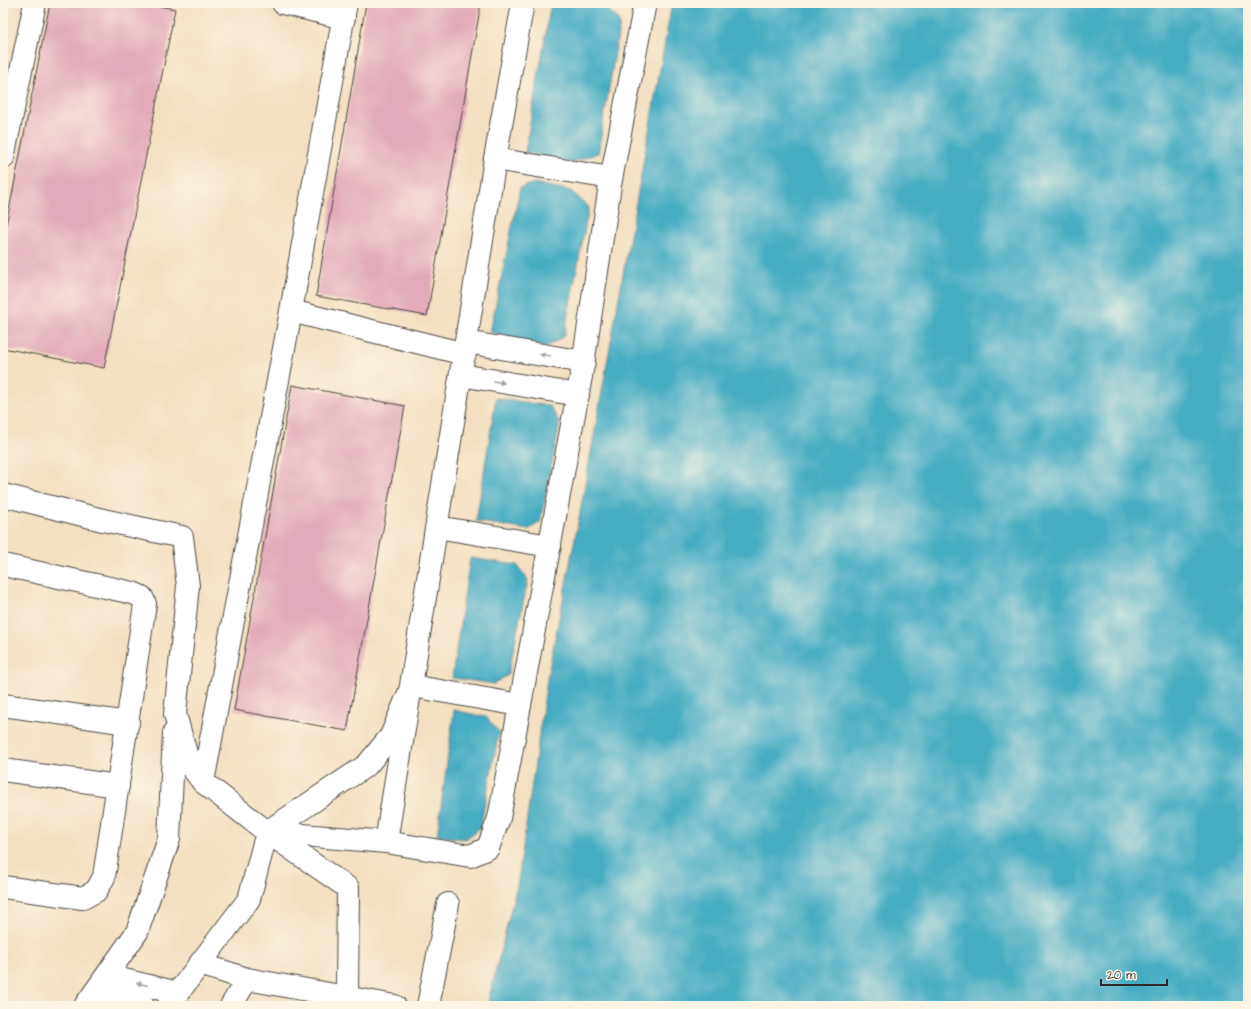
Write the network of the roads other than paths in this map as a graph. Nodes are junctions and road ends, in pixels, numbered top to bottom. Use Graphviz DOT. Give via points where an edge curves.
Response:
graph roads {
  1 [pos="35,3"];
  2 [pos="283,3"];
  3 [pos="523,3"];
  4 [pos="645,3"];
  5 [pos="345,10"];
  6 [pos="3,158"];
  7 [pos="495,159"];
  8 [pos="611,178"];
  9 [pos="291,311"];
  10 [pos="465,348"];
  11 [pos="584,362"];
  12 [pos="461,375"];
  13 [pos="578,395"];
  14 [pos="3,495"];
  15 [pos="437,527"];
  16 [pos="550,546"];
  17 [pos="3,565"];
  18 [pos="412,686"];
  19 [pos="3,705"];
  20 [pos="520,705"];
  21 [pos="175,714"];
  22 [pos="128,723"];
  23 [pos="3,770"];
  24 [pos="203,782"];
  25 [pos="118,786"];
  26 [pos="267,832"];
  27 [pos="386,842"];
  28 [pos="3,887"];
  29 [pos="448,904"];
  30 [pos="200,964"];
  31 [pos="106,976"];
  32 [pos="247,979"];
  33 [pos="89,1000"];
  34 [pos="173,1000"];
  35 [pos="346,1002"];
  36 [pos="143,1006"];
  37 [pos="231,1006"];
  38 [pos="395,1006"];
  39 [pos="428,1006"];
  1 -- 6 [label="lane"];
  2 -- 5 [label="lane"];
  3 -- 7 [label="lane"];
  4 -- 8 [label="lane"];
  5 -- 9 [label="lane"];
  7 -- 8 [label="lane"];
  7 -- 10 [label="lane"];
  8 -- 11 [label="lane"];
  9 -- 10 [label="lane"];
  9 -- 24 [label="lane"];
  11 -- 10 [label="lane, one-way"];
  10 -- 12 [label="lane"];
  11 -- 13 [label="lane"];
  12 -- 13 [label="lane, one-way"];
  12 -- 15 [label="lane"];
  13 -- 16 [label="lane"];
  14 -- 21 [label="lane" via="182,537 188,586"];
  15 -- 16 [label="lane"];
  15 -- 18 [label="lane"];
  16 -- 20 [label="lane"];
  17 -- 22 [label="lane" via="142,597 145,604"];
  18 -- 20 [label="lane"];
  18 -- 26 [label="lane" via="391,736 367,766"];
  18 -- 27 [label="lane"];
  19 -- 22 [label="lane"];
  20 -- 27 [label="lane" via="499,818 488,848 470,856"];
  21 -- 24 [label="lane" via="189,764"];
  21 -- 31 [label="lane" via="169,839 137,932"];
  22 -- 25 [label="lane"];
  23 -- 25 [label="lane"];
  24 -- 26 [label="lane"];
  25 -- 28 [label="lane" via="104,876 96,890 83,898"];
  26 -- 27 [label="lane"];
  26 -- 30 [label="lane" via="249,899"];
  26 -- 35 [label="lane" via="348,888"];
  29 -- 39 [label="lane"];
  30 -- 32 [label="lane"];
  30 -- 34 [label="lane"];
  31 -- 33 [label="lane"];
  34 -- 31 [label="lane, one-way"];
  32 -- 35 [label="lane"];
  32 -- 37 [label="lane"];
  33 -- 36 [label="lane"];
  35 -- 38 [label="lane"];
}
